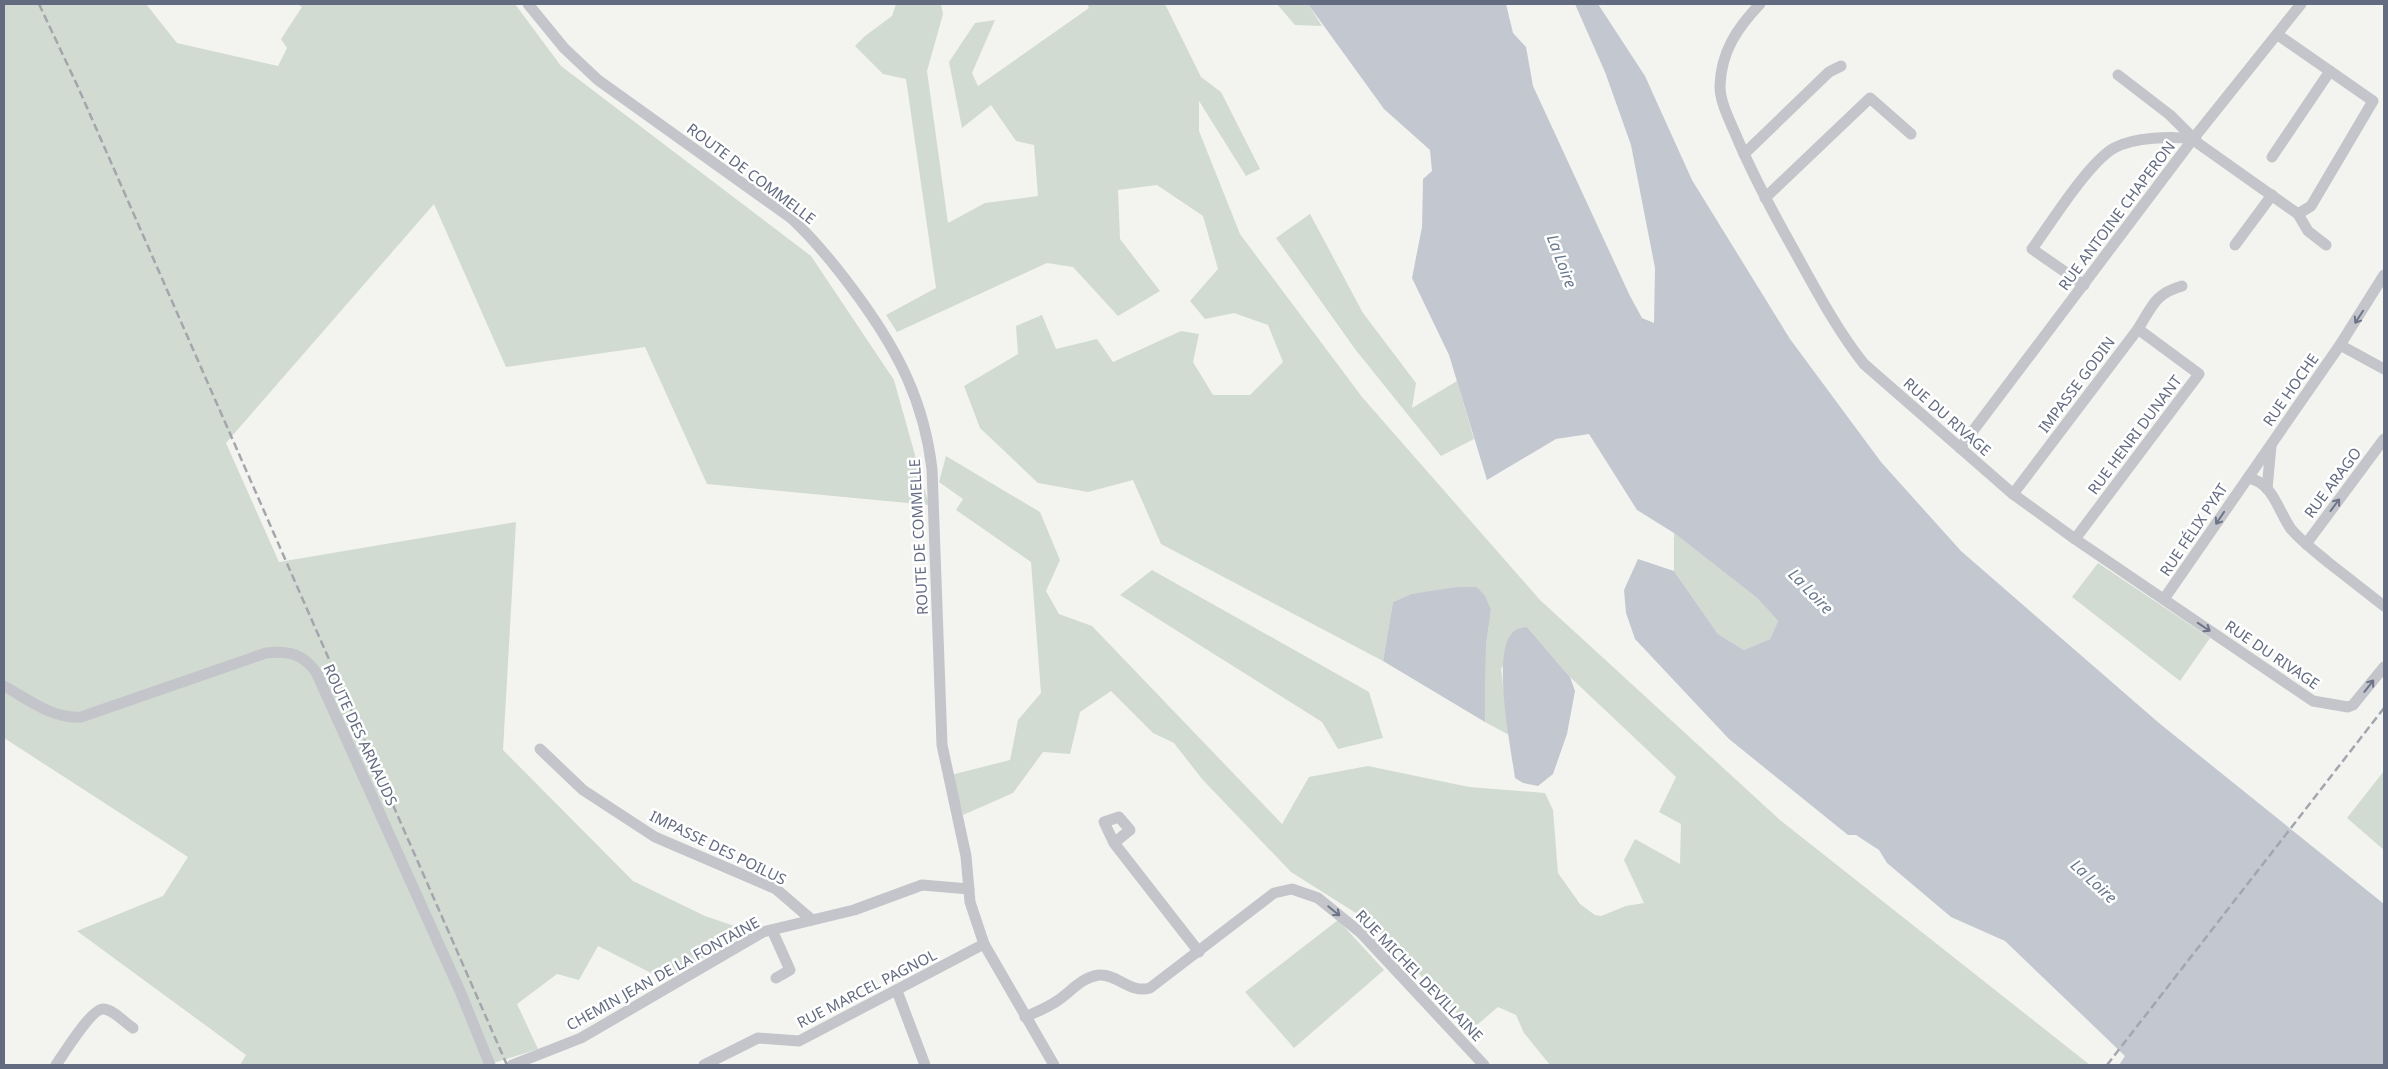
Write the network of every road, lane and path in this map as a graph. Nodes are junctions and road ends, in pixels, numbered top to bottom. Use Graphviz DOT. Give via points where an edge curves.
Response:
graph roads {
  1 [pos="528,4"];
  2 [pos="1760,4"];
  3 [pos="2301,4"];
  4 [pos="2278,35"];
  5 [pos="1841,66"];
  6 [pos="2330,72"];
  7 [pos="2118,75"];
  8 [pos="1911,134"];
  9 [pos="2193,139"];
  10 [pos="1744,154"];
  11 [pos="2272,157"];
  12 [pos="2272,195"];
  13 [pos="1765,198"];
  14 [pos="2298,214"];
  15 [pos="2236,245"];
  16 [pos="2326,245"];
  17 [pos="2384,275"];
  18 [pos="2084,285"];
  19 [pos="2182,286"];
  20 [pos="2138,329"];
  21 [pos="2340,345"];
  22 [pos="2384,369"];
  23 [pos="2384,439"];
  24 [pos="2271,444"];
  25 [pos="1960,448"];
  26 [pos="2248,478"];
  27 [pos="2267,489"];
  28 [pos="2013,494"];
  29 [pos="2075,539"];
  30 [pos="2306,544"];
  31 [pos="2164,599"];
  32 [pos="2384,606"];
  33 [pos="2384,667"];
  34 [pos="4,686"];
  35 [pos="540,749"];
  36 [pos="1114,843"];
  37 [pos="969,888"];
  38 [pos="812,920"];
  39 [pos="772,930"];
  40 [pos="984,944"];
  41 [pos="1199,952"];
  42 [pos="776,978"];
  43 [pos="897,991"];
  44 [pos="1025,1017"];
  45 [pos="133,1028"];
  46 [pos="533,1062"];
  47 [pos="56,1065"];
  48 [pos="490,1065"];
  49 [pos="512,1065"];
  50 [pos="704,1065"];
  51 [pos="925,1065"];
  52 [pos="1054,1065"];
  53 [pos="1484,1065"];
  1 -- 37 [label="street, ROUTE DE COMMELLE" via="564,48 598,80 790,218 816,242 884,332 908,377 927,435 932,469 942,745 966,856"];
  2 -- 10 [label="street, RUE DU RIVAGE" via="1736,31 1721,68 1722,96"];
  3 -- 4 [label="street, RUE ANTOINE CHAPERON"];
  4 -- 6 [label="street"];
  4 -- 9 [label="street, RUE ANTOINE CHAPERON"];
  5 -- 10 [label="street" via="1829,72"];
  6 -- 11 [label="street"];
  6 -- 14 [label="street" via="2373,101 2311,206"];
  7 -- 9 [label="street" via="2170,115"];
  8 -- 13 [label="street" via="1870,98"];
  9 -- 12 [label="street"];
  9 -- 18 [label="street, RUE ANTOINE CHAPERON"];
  9 -- 18 [label="street" via="2175,136 2131,142 2116,147 2093,166 2032,249"];
  10 -- 13 [label="street, RUE DU RIVAGE"];
  12 -- 14 [label="street"];
  12 -- 15 [label="street"];
  13 -- 25 [label="street, RUE DU RIVAGE" via="1813,286 1853,350 1872,372"];
  14 -- 16 [label="street" via="2308,231"];
  17 -- 21 [label="street, RUE HOCHE, one-way"];
  18 -- 25 [label="street, RUE ANTOINE CHAPERON"];
  19 -- 20 [label="street, IMPASSE GODIN" via="2160,295"];
  20 -- 28 [label="street, IMPASSE GODIN"];
  20 -- 29 [label="street, RUE HENRI DUNANT" via="2199,374"];
  21 -- 22 [label="street"];
  21 -- 24 [label="street, RUE HOCHE"];
  30 -- 23 [label="street, RUE ARAGO, one-way"];
  24 -- 26 [label="street, RUE FÉLIX PYAT"];
  24 -- 27 [label="street, RUE HOCHE"];
  25 -- 28 [label="street, RUE DU RIVAGE"];
  26 -- 27 [label="street, RUE FÉLIX PYAT" via="2260,482"];
  26 -- 31 [label="street, RUE FÉLIX PYAT, one-way"];
  27 -- 30 [label="street" via="2290,527"];
  28 -- 29 [label="street, RUE DU RIVAGE"];
  29 -- 31 [label="street, RUE DU RIVAGE"];
  30 -- 32 [label="street"];
  31 -- 33 [label="street, RUE DU RIVAGE, one-way" via="2313,701 2353,705"];
  34 -- 48 [label="street, ROUTE DES ARNAUDS" via="52,713 81,717 266,654 280,652 301,656 316,672 460,991"];
  35 -- 38 [label="street, IMPASSE DES POILUS" via="583,790 655,837 776,889"];
  36 -- 41 [label="street"];
  37 -- 38 [label="street, CHEMIN JEAN DE LA FONTAINE" via="922,885 854,910"];
  37 -- 40 [label="street, ROUTE DE COMMELLE" via="970,902"];
  38 -- 39 [label="street, CHEMIN JEAN DE LA FONTAINE"];
  39 -- 42 [label="street, CHEMIN JEAN DE LA FONTAINE" via="790,970"];
  39 -- 46 [label="street, CHEMIN JEAN DE LA FONTAINE" via="763,932 581,1038"];
  40 -- 43 [label="street, RUE MARCEL PAGNOL"];
  40 -- 44 [label="street, ROUTE DE COMMELLE"];
  41 -- 44 [label="street, RUE MICHEL DEVILLAINE" via="1150,988 1133,988 1108,977 1096,976 1070,988 1052,1004"];
  41 -- 53 [label="street, RUE MICHEL DEVILLAINE, one-way" via="1274,893 1292,889 1318,898 1361,932"];
  43 -- 50 [label="street, RUE MARCEL PAGNOL" via="799,1041 758,1038"];
  43 -- 51 [label="street"];
  44 -- 52 [label="street, ROUTE DE COMMELLE"];
  45 -- 47 [label="street" via="105,1008 100,1009"];
  46 -- 49 [label="street, CHEMIN JEAN DE LA FONTAINE"];
}
